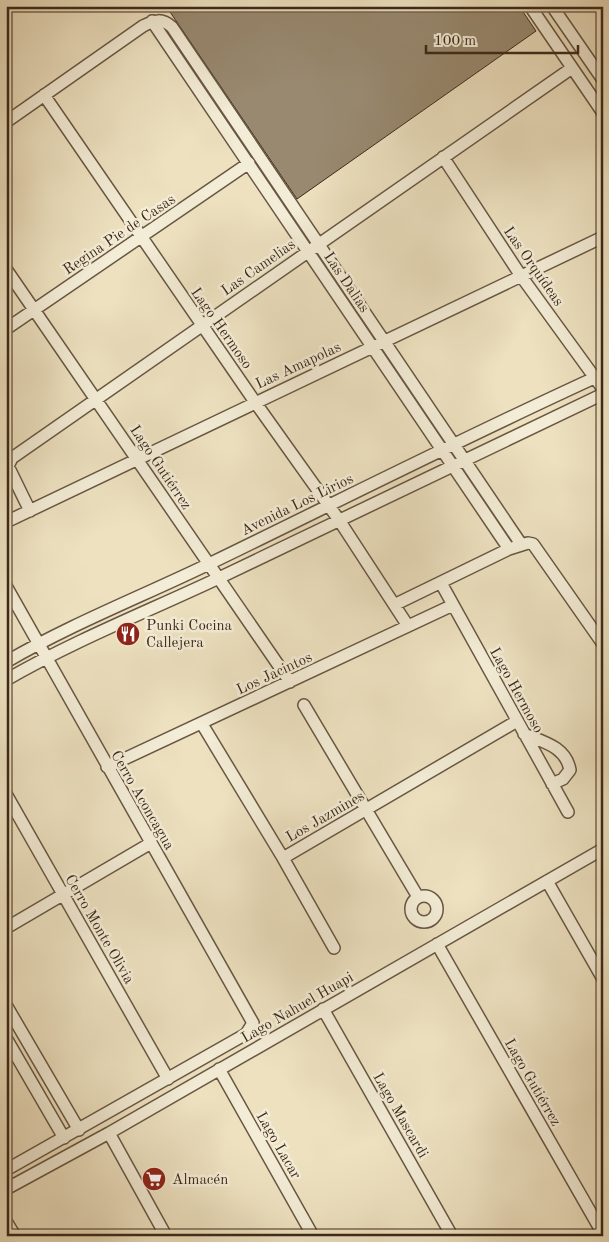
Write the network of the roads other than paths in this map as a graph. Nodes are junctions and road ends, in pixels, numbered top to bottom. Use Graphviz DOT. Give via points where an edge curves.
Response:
graph roads {
  1 [pos="530,6"];
  2 [pos="552,6"];
  3 [pos="152,21"];
  4 [pos="572,68"];
  5 [pos="603,80"];
  6 [pos="44,95"];
  7 [pos="603,113"];
  8 [pos="6,122"];
  9 [pos="442,157"];
  10 [pos="249,163"];
  11 [pos="141,237"];
  12 [pos="603,237"];
  13 [pos="318,243"];
  14 [pos="307,250"];
  15 [pos="6,269"];
  16 [pos="521,276"];
  17 [pos="35,310"];
  18 [pos="202,325"];
  19 [pos="7,326"];
  20 [pos="384,341"];
  21 [pos="372,347"];
  22 [pos="599,376"];
  23 [pos="603,389"];
  24 [pos="603,394"];
  25 [pos="97,399"];
  26 [pos="255,402"];
  27 [pos="455,445"];
  28 [pos="443,451"];
  29 [pos="137,459"];
  30 [pos="464,459"];
  31 [pos="452,464"];
  32 [pos="327,505"];
  33 [pos="30,511"];
  34 [pos="339,520"];
  35 [pos="6,522"];
  36 [pos="521,544"];
  37 [pos="509,549"];
  38 [pos="209,564"];
  39 [pos="219,578"];
  40 [pos="441,583"];
  41 [pos="6,586"];
  42 [pos="396,604"];
  43 [pos="453,605"];
  44 [pos="408,626"];
  45 [pos="39,643"];
  46 [pos="603,644"];
  47 [pos="47,656"];
  48 [pos="6,662"];
  49 [pos="6,680"];
  50 [pos="290,682"];
  51 [pos="304,705"];
  52 [pos="517,721"];
  53 [pos="202,724"];
  54 [pos="524,734"];
  55 [pos="107,767"];
  56 [pos="552,784"];
  57 [pos="6,794"];
  58 [pos="367,809"];
  59 [pos="568,812"];
  60 [pos="151,843"];
  61 [pos="603,849"];
  62 [pos="283,858"];
  63 [pos="547,881"];
  64 [pos="64,895"];
  65 [pos="418,897"];
  66 [pos="6,928"];
  67 [pos="438,944"];
  68 [pos="334,948"];
  69 [pos="603,979"];
  70 [pos="6,1006"];
  71 [pos="323,1009"];
  72 [pos="252,1028"];
  73 [pos="6,1038"];
  74 [pos="219,1069"];
  75 [pos="168,1079"];
  76 [pos="109,1133"];
  77 [pos="71,1134"];
  78 [pos="79,1150"];
  79 [pos="6,1170"];
  80 [pos="6,1189"];
  81 [pos="6,1221"];
  82 [pos="603,1234"];
  83 [pos="14,1236"];
  84 [pos="166,1236"];
  85 [pos="313,1236"];
  86 [pos="452,1236"];
  1 -- 4 [label="street"];
  2 -- 5 [label="street"];
  3 -- 6 [label="street"];
  3 -- 10 [label="street, Las Dalias"];
  3 -- 13 [label="street, Las Dalias" via="166,21 172,26"];
  4 -- 7 [label="street"];
  4 -- 9 [label="street, Las Camelias"];
  6 -- 8 [label="street"];
  6 -- 11 [label="street, Lago Hermoso"];
  9 -- 13 [label="street, Las Camelias"];
  9 -- 16 [label="street, Las Orquídeas"];
  10 -- 11 [label="street, Regina Pie de Casas"];
  10 -- 14 [label="street, Las Dalias"];
  11 -- 17 [label="street, Regina Pie de Casas"];
  11 -- 18 [label="street, Lago Hermoso"];
  12 -- 16 [label="street, Las Amapolas"];
  13 -- 14 [label="street, Las Camelias"];
  13 -- 20 [label="street, Las Dalias"];
  14 -- 18 [label="street, Las Camelias"];
  14 -- 21 [label="street, Las Dalias"];
  15 -- 17 [label="street, Lago Gutiérrez"];
  16 -- 20 [label="street, Las Amapolas"];
  16 -- 22 [label="street, Las Orquídeas"];
  17 -- 19 [label="street, Regina Pie de Casas"];
  17 -- 25 [label="street, Lago Gutiérrez"];
  18 -- 25 [label="street, Las Camelias"];
  18 -- 26 [label="street, Lago Hermoso"];
  20 -- 21 [label="street, Las Amapolas"];
  20 -- 27 [label="street, Las Dalias"];
  21 -- 26 [label="street, Las Amapolas"];
  21 -- 28 [label="street, Las Dalias"];
  22 -- 23 [label="street, Las Orquídeas"];
  22 -- 27 [label="street, Avenida Los Lirios"];
  24 -- 30 [label="street"];
  25 -- 29 [label="street, Lago Gutiérrez"];
  25 -- 33 [label="street, Las Camelias" via="12,458 8,466"];
  26 -- 29 [label="street, Las Amapolas"];
  26 -- 32 [label="street, Lago Hermoso"];
  27 -- 28 [label="street, Avenida Los Lirios"];
  27 -- 30 [label="street, Las Dalias"];
  28 -- 31 [label="street, Las Dalias"];
  28 -- 32 [label="street, Avenida Los Lirios"];
  29 -- 33 [label="street, Las Amapolas"];
  29 -- 38 [label="street, Lago Gutiérrez"];
  30 -- 31 [label="street"];
  30 -- 36 [label="street, Las Dalias"];
  31 -- 34 [label="street"];
  31 -- 37 [label="street, Las Dalias"];
  32 -- 34 [label="street, Lago Hermoso"];
  32 -- 38 [label="street, Avenida Los Lirios"];
  33 -- 35 [label="street, Las Amapolas"];
  34 -- 39 [label="street"];
  34 -- 42 [label="street, Lago Hermoso"];
  36 -- 37 [label="street"];
  36 -- 46 [label="street, Las Dalias" via="533,544"];
  37 -- 40 [label="street"];
  38 -- 39 [label="street, Lago Gutiérrez"];
  38 -- 45 [label="street, Avenida Los Lirios"];
  39 -- 47 [label="street"];
  39 -- 50 [label="street, Lago Gutiérrez"];
  40 -- 42 [label="street"];
  40 -- 43 [label="street, Lago Hermoso"];
  41 -- 45 [label="street, Cerro Aconcagua"];
  42 -- 44 [label="street, Lago Hermoso"];
  43 -- 44 [label="street, Los Jacintos"];
  43 -- 52 [label="street, Lago Hermoso"];
  44 -- 50 [label="street, Los Jacintos"];
  45 -- 47 [label="street, Cerro Aconcagua"];
  45 -- 48 [label="street, Avenida Los Lirios"];
  47 -- 49 [label="street"];
  47 -- 55 [label="street, Cerro Aconcagua"];
  50 -- 53 [label="street, Los Jacintos"];
  51 -- 58 [label="street"];
  52 -- 54 [label="street, Lago Hermoso"];
  52 -- 58 [label="street, Los Jazmines"];
  53 -- 55 [label="street, Los Jacintos"];
  53 -- 62 [label="street, Los Jazmines"];
  54 -- 56 [label="street, Lago Hermoso"];
  54 -- 56 [label="street" via="562,752 568,761 570,770 563,779"];
  55 -- 60 [label="street, Cerro Aconcagua"];
  56 -- 59 [label="street, Lago Hermoso"];
  57 -- 64 [label="street, Cerro Monte Olivia"];
  58 -- 62 [label="street, Los Jazmines"];
  58 -- 65 [label="street"];
  60 -- 64 [label="street"];
  60 -- 72 [label="street, Cerro Aconcagua" via="250,1017"];
  61 -- 63 [label="street, Lago Nahuel Huapi"];
  62 -- 68 [label="street"];
  63 -- 67 [label="street, Lago Nahuel Huapi"];
  63 -- 69 [label="street"];
  64 -- 66 [label="street"];
  64 -- 75 [label="street, Cerro Monte Olivia"];
  67 -- 71 [label="street, Lago Nahuel Huapi"];
  67 -- 82 [label="street, Lago Gutiérrez"];
  70 -- 77 [label="street"];
  71 -- 74 [label="street, Lago Nahuel Huapi"];
  71 -- 86 [label="street, Lago Mascardi"];
  72 -- 75 [label="street, Lago Nahuel Huapi"];
  73 -- 77 [label="street"];
  74 -- 76 [label="street, Lago Nahuel Huapi"];
  74 -- 85 [label="street, Lago Lacar"];
  75 -- 77 [label="street, Lago Nahuel Huapi"];
  76 -- 78 [label="street, Lago Nahuel Huapi"];
  76 -- 84 [label="street"];
  77 -- 78 [label="street"];
  77 -- 79 [label="street, Lago Nahuel Huapi"];
  78 -- 80 [label="street, Lago Nahuel Huapi"];
  81 -- 83 [label="street"];
}
